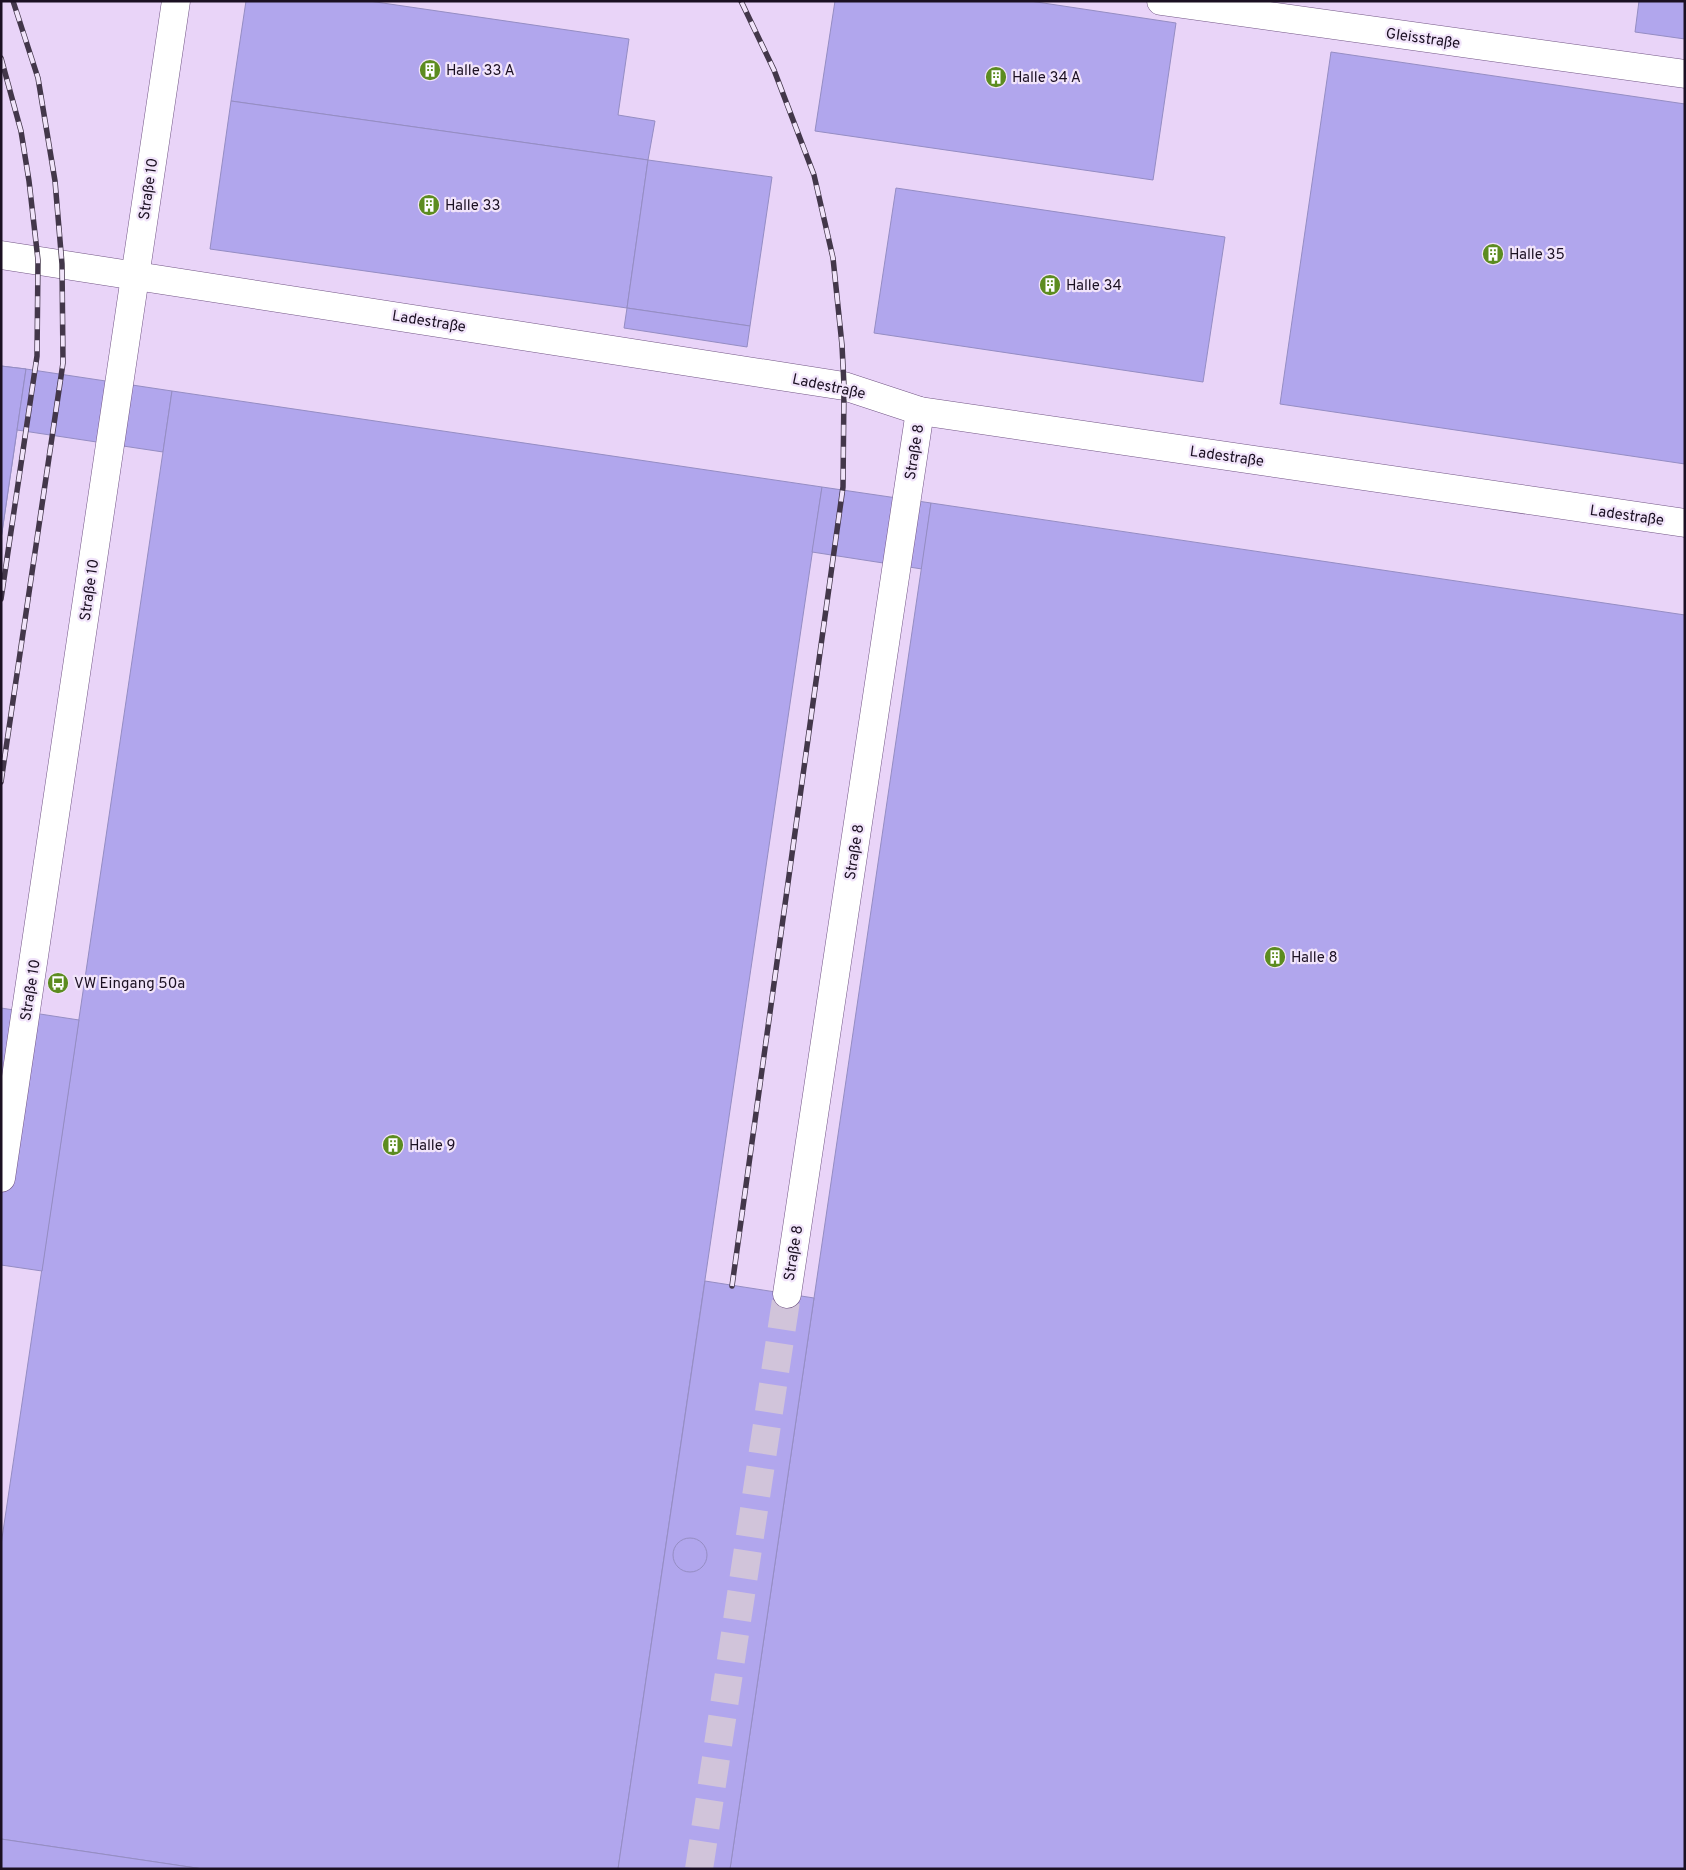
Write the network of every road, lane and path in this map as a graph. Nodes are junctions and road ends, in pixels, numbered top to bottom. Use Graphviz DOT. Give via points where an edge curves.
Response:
graph roads {
  1 [pos="176,1"];
  2 [pos="1161,1"];
  3 [pos="1685,74"];
  4 [pos="1,255"];
  5 [pos="136,274"];
  6 [pos="920,411"];
  7 [pos="1685,523"];
  8 [pos="1,1178"];
  9 [pos="787,1294"];
  1 -- 5 [label="street, Straße 10"];
  2 -- 3 [label="street, Gleisstraße"];
  4 -- 5 [label="street, Ladestraße"];
  5 -- 6 [label="street, Ladestraße" via="844,386"];
  5 -- 8 [label="street, Straße 10"];
  6 -- 7 [label="street, Ladestraße"];
  6 -- 9 [label="street, Straße 8"];
}
